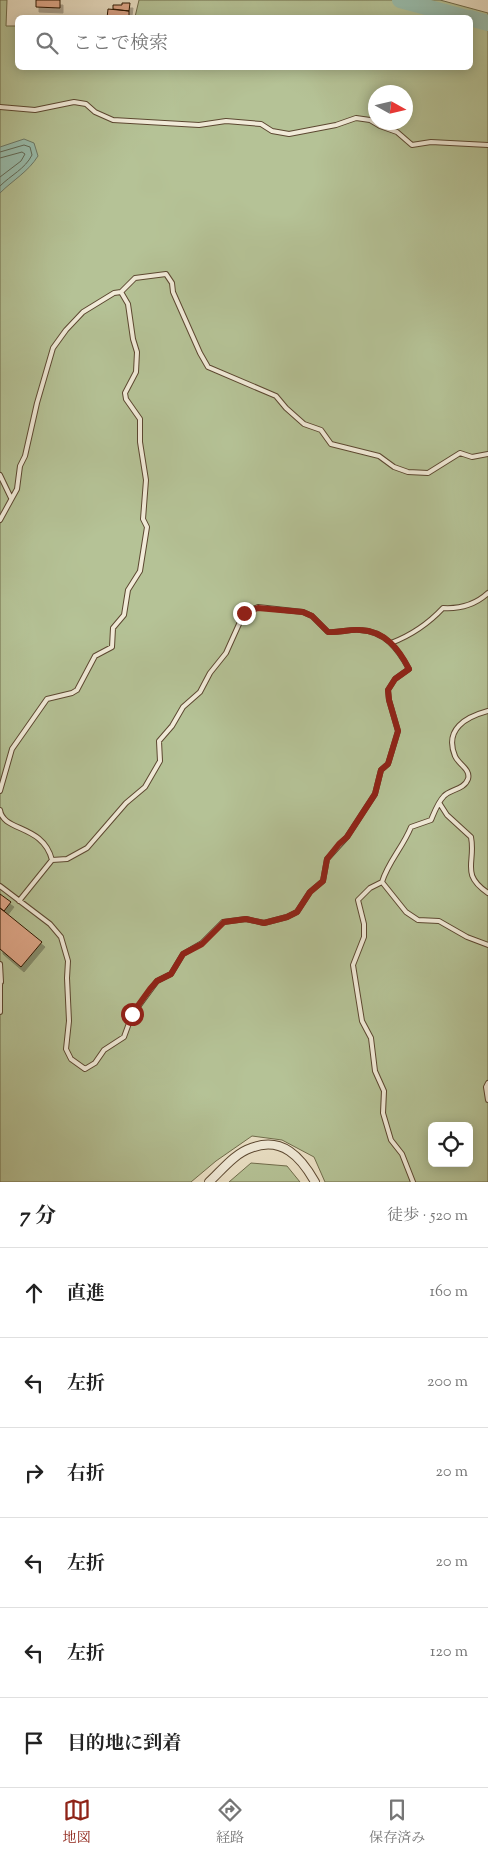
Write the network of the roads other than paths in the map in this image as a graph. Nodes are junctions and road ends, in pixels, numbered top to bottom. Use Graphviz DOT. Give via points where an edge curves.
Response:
graph roads {
  1 [pos="0,107"];
  2 [pos="488,146"];
  3 [pos="121,292"];
  4 [pos="488,454"];
  5 [pos="0,475"];
  6 [pos="11,498"];
  7 [pos="0,520"];
  8 [pos="488,594"];
  9 [pos="391,643"];
  10 [pos="488,711"];
  11 [pos="0,791"];
  12 [pos="440,804"];
  13 [pos="0,810"];
  14 [pos="52,860"];
  15 [pos="382,882"];
  16 [pos="0,886"];
  17 [pos="488,893"];
  18 [pos="19,900"];
  19 [pos="488,945"];
  20 [pos="0,964"];
  21 [pos="1,981"];
  22 [pos="0,1012"];
  23 [pos="488,1083"];
  24 [pos="488,1100"];
  25 [pos="209,1182"];
  26 [pos="315,1182"];
  27 [pos="413,1182"];
  1 -- 2 [label="lane" via="35,110 74,102 86,104 113,120 199,125 244,122 289,134 356,118 370,120 398,132 412,145 431,142"];
  3 -- 4 [label="lane" via="135,278 166,274 208,367 276,396 304,424 321,430 331,444 380,456 394,467 408,472 428,473 460,453 472,456"];
  3 -- 6 [label="lane" via="84,312 53,348 36,403 17,489"];
  3 -- 11 [label="lane" via="128,304 137,352 136,372 125,393 140,419 146,480 143,519 147,527 140,571 128,590 124,615 113,628 112,647 95,656 77,690 47,699 12,749"];
  5 -- 6 [label="lane"];
  6 -- 7 [label="lane"];
  8 -- 9 [label="lane" via="474,604 457,609 443,608 431,621"];
  9 -- 14 [label="lane" via="384,637 361,630 328,632 303,612 258,608 244,613 226,653 200,692 183,707 158,741 160,761 145,787 126,803 87,848 67,859"];
  9 -- 18 [label="lane" via="409,669 395,679 388,690 398,731 396,740 388,764 381,770 375,794 347,837 327,859 323,881 310,892 297,912 264,923 246,919 224,922 202,944 183,954 171,974 157,981 132,1014 124,1037 104,1050 95,1063 85,1069 70,1059 66,1049 68,960 61,937"];
  10 -- 12 [label="lane" via="464,720 458,726 454,735 455,756 468,771 468,778 463,786 444,795"];
  12 -- 15 [label="lane" via="431,820 412,827"];
  12 -- 17 [label="lane" via="471,837 471,876 477,886"];
  13 -- 14 [label="lane" via="6,822 31,832 46,844"];
  14 -- 18 [label="lane"];
  15 -- 19 [label="lane" via="406,912 418,920 439,921"];
  15 -- 27 [label="lane" via="358,900 364,937 353,965 362,1021 371,1038 375,1071 384,1091 384,1113 392,1140 402,1154"];
  16 -- 18 [label="lane"];
  20 -- 21 [label="lane"];
  21 -- 22 [label="lane"];
  23 -- 24 [label="lane"];
  25 -- 26 [label="street" via="250,1148 268,1145 284,1147 298,1156"];
}
